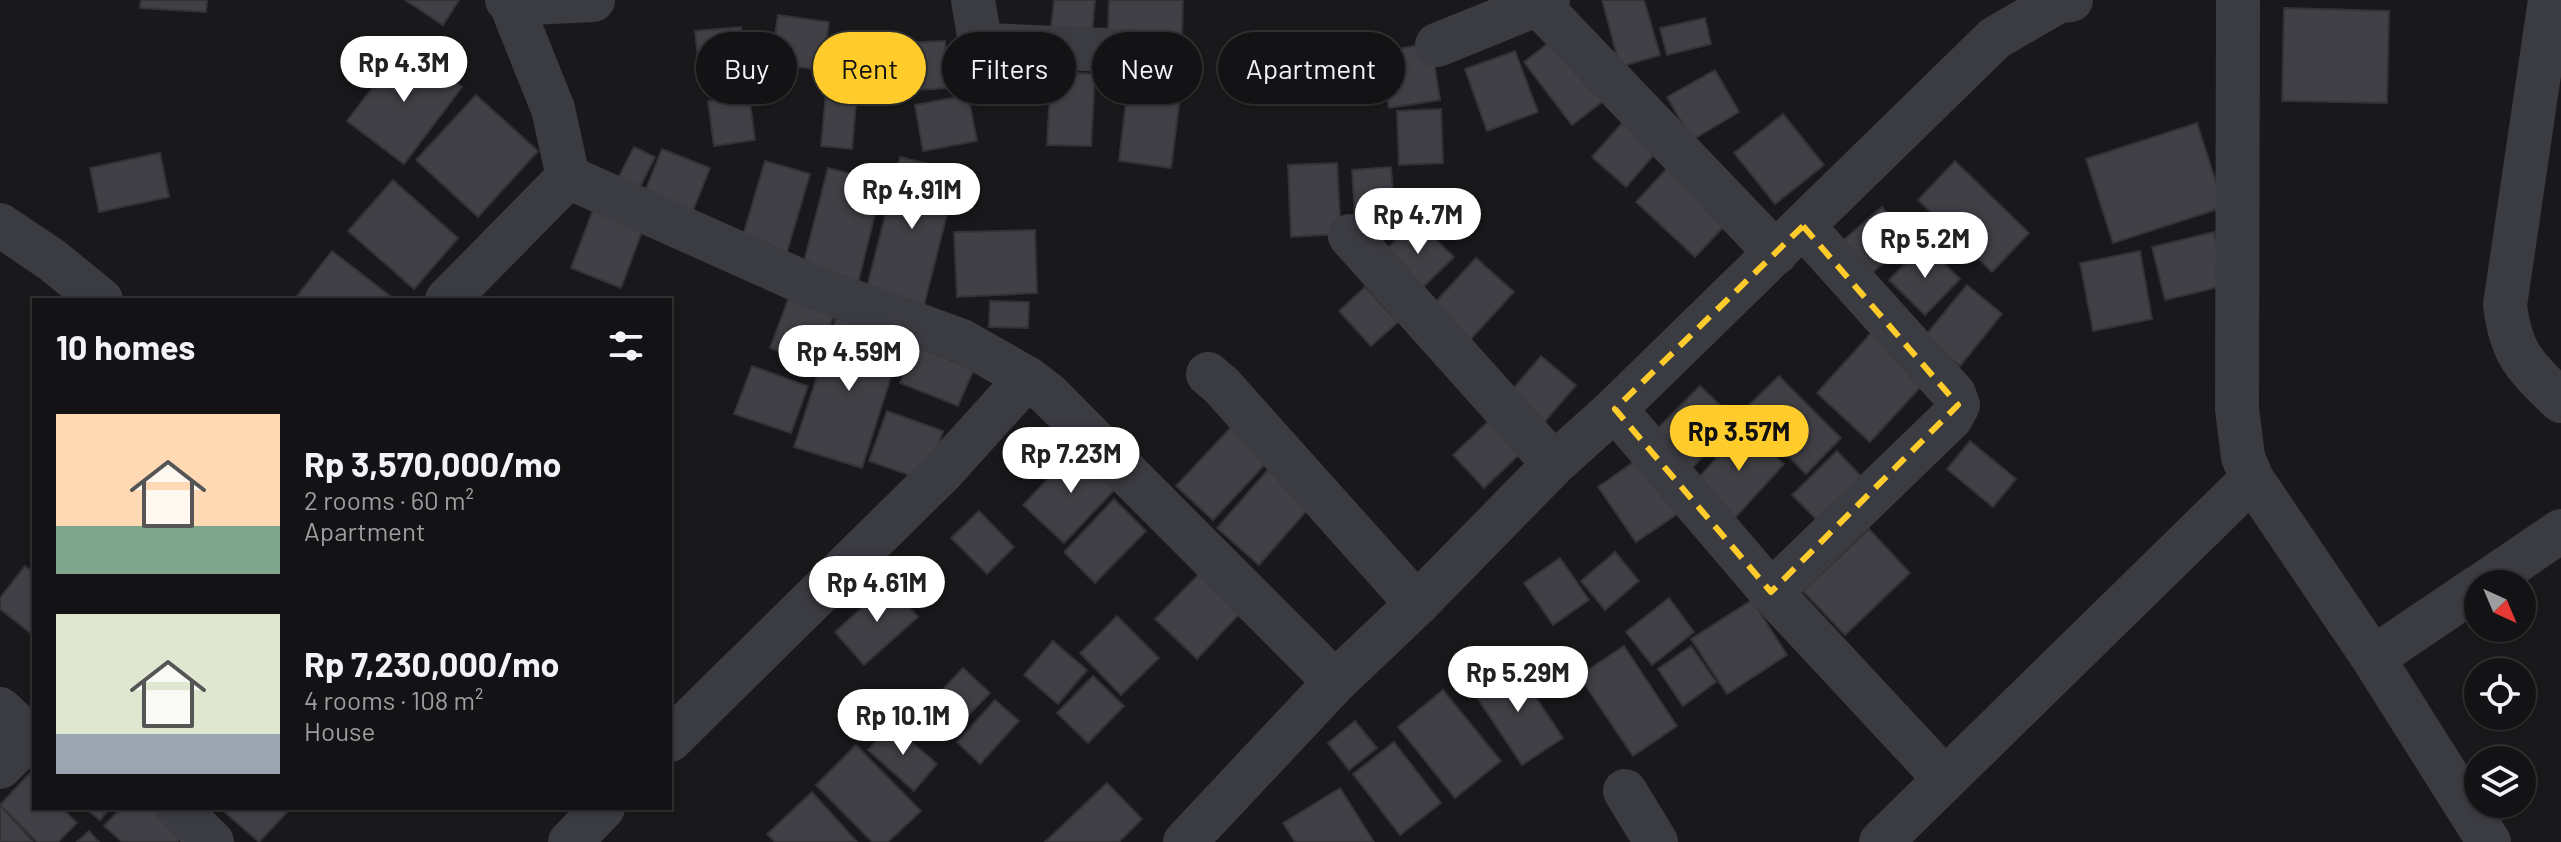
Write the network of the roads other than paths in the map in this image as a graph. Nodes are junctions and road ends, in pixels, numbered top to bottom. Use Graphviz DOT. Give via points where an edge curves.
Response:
graph roads {
  1 [pos="593,0"];
  2 [pos="973,0"];
  3 [pos="2071,0"];
  4 [pos="2238,0"];
  5 [pos="2550,0"];
  6 [pos="509,2"];
  7 [pos="1543,2"];
  8 [pos="1437,45"];
  9 [pos="1092,49"];
  10 [pos="2548,106"];
  11 [pos="568,177"];
  12 [pos="0,225"];
  13 [pos="1350,236"];
  14 [pos="1790,240"];
  15 [pos="99,298"];
  16 [pos="449,298"];
  17 [pos="1208,374"];
  18 [pos="1027,378"];
  19 [pos="2561,401"];
  20 [pos="1615,409"];
  21 [pos="1554,464"];
  22 [pos="2252,479"];
  23 [pos="2561,531"];
  24 [pos="2504,570"];
  25 [pos="1771,592"];
  26 [pos="2464,597"];
  27 [pos="1417,604"];
  28 [pos="2373,658"];
  29 [pos="1335,682"];
  30 [pos="672,738"];
  31 [pos="1945,779"];
  32 [pos="1625,791"];
  33 [pos="601,810"];
  34 [pos="2478,837"];
  35 [pos="570,842"];
  36 [pos="1185,842"];
  37 [pos="1656,842"];
  38 [pos="1881,842"];
  1 -- 6 [label="street"];
  2 -- 9 [label="street" via="977,35 987,45"];
  3 -- 14 [label="street" via="2059,1 1995,38"];
  4 -- 22 [label="street" via="2237,409 2243,457"];
  5 -- 10 [label="street"];
  6 -- 11 [label="street" via="553,109"];
  7 -- 8 [label="street"];
  7 -- 14 [label="street"];
  10 -- 19 [label="street" via="2505,305 2509,335 2526,367"];
  11 -- 16 [label="street"];
  11 -- 18 [label="street" via="816,288 962,341"];
  12 -- 15 [label="street"];
  13 -- 21 [label="street"];
  14 -- 20 [label="street"];
  14 -- 25 [label="street" via="1954,394 1958,405 1951,418"];
  17 -- 27 [label="street"];
  18 -- 29 [label="street"];
  18 -- 30 [label="street" via="943,471"];
  20 -- 21 [label="street"];
  20 -- 25 [label="street"];
  21 -- 27 [label="street"];
  22 -- 28 [label="street"];
  22 -- 31 [label="street"];
  23 -- 24 [label="street"];
  25 -- 31 [label="street"];
  26 -- 28 [label="street"];
  27 -- 29 [label="street"];
  28 -- 34 [label="street"];
  29 -- 36 [label="street"];
  31 -- 38 [label="street"];
  32 -- 37 [label="street"];
  33 -- 35 [label="street"];
}
